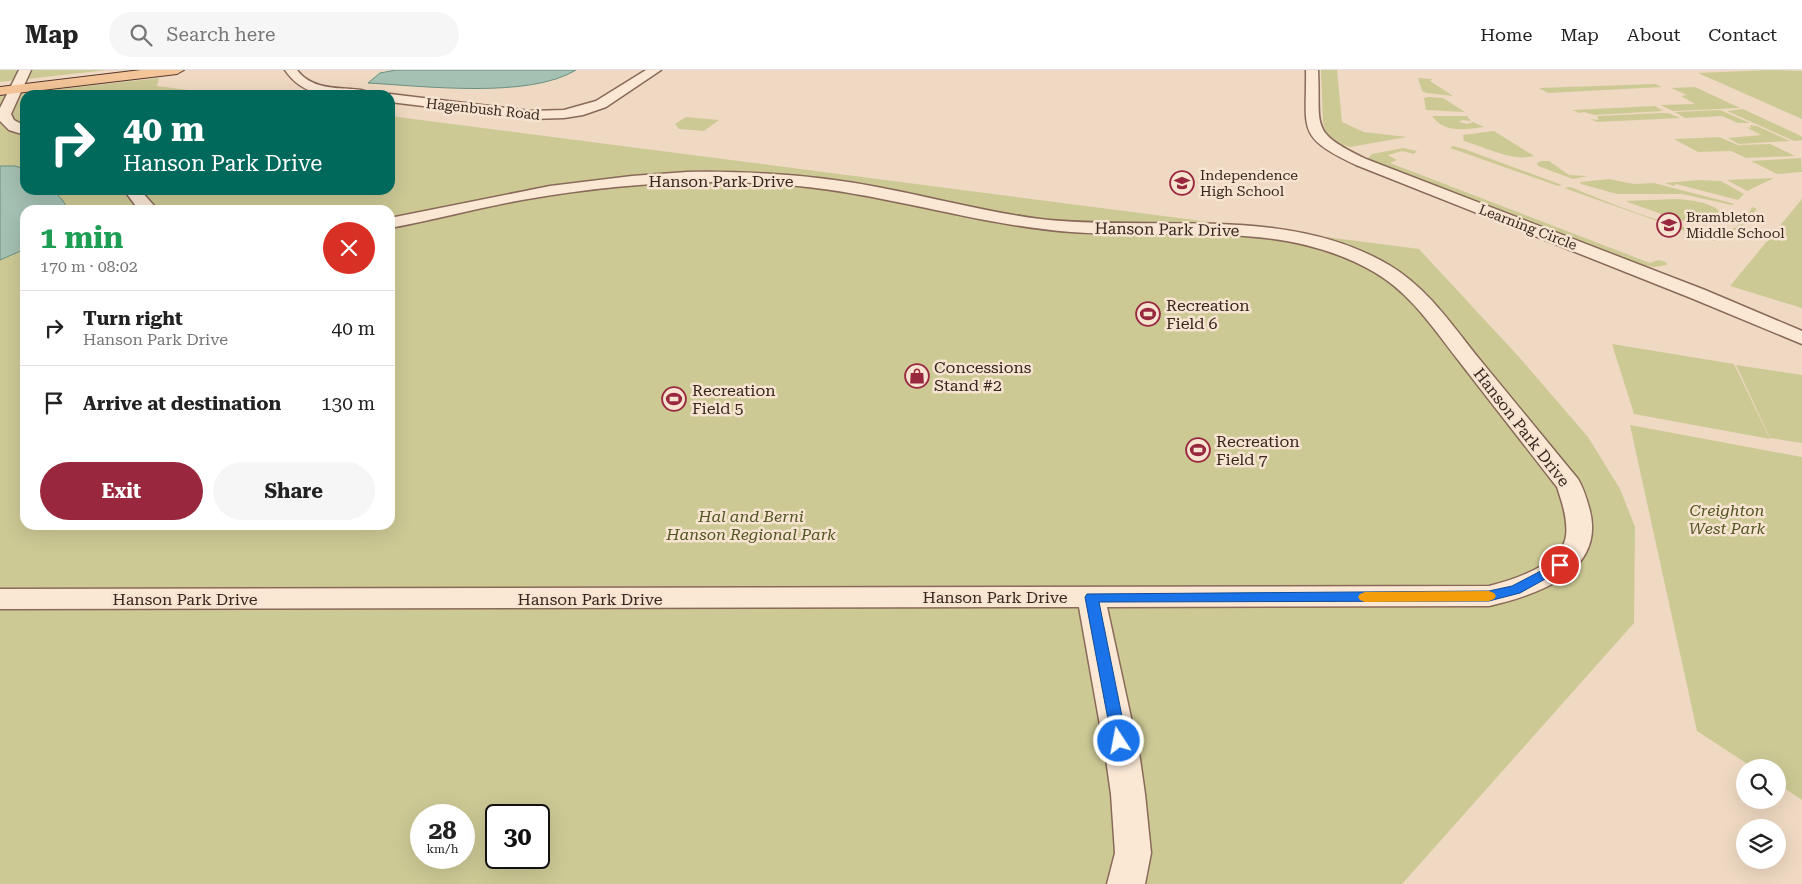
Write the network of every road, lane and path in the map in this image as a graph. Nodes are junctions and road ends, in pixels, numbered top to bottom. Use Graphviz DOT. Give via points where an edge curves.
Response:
graph roads {
  1 [pos="25,70"];
  2 [pos="178,70"];
  3 [pos="291,70"];
  4 [pos="655,70"];
  5 [pos="1312,70"];
  6 [pos="16,90"];
  7 [pos="321,90"];
  8 [pos="0,91"];
  9 [pos="395,99"];
  10 [pos="20,129"];
  11 [pos="135,195"];
  12 [pos="144,205"];
  13 [pos="395,222"];
  14 [pos="1802,338"];
  15 [pos="1091,597"];
  16 [pos="0,600"];
  17 [pos="1126,884"];
  1 -- 6 [label="street"];
  2 -- 6 [label="main road"];
  3 -- 7 [label="street" via="296,80"];
  4 -- 9 [label="street, Hagenbush Road" via="601,104 564,114 530,115"];
  5 -- 14 [label="street, Learning Circle" via="1313,126 1338,151"];
  6 -- 8 [label="main road"];
  6 -- 10 [label="street" via="4,114 5,121"];
  11 -- 12 [label="street"];
  13 -- 15 [label="street, Hanson Park Drive" via="568,188 672,178 740,177 854,188 1004,218 1064,226 1118,230 1256,231 1320,242 1372,262 1401,280 1419,297 1569,485 1578,511 1579,540 1560,565 1516,590 1489,596"];
  15 -- 16 [label="street, Hanson Park Drive"];
  15 -- 17 [label="street" via="1128,794 1133,853"];
}
